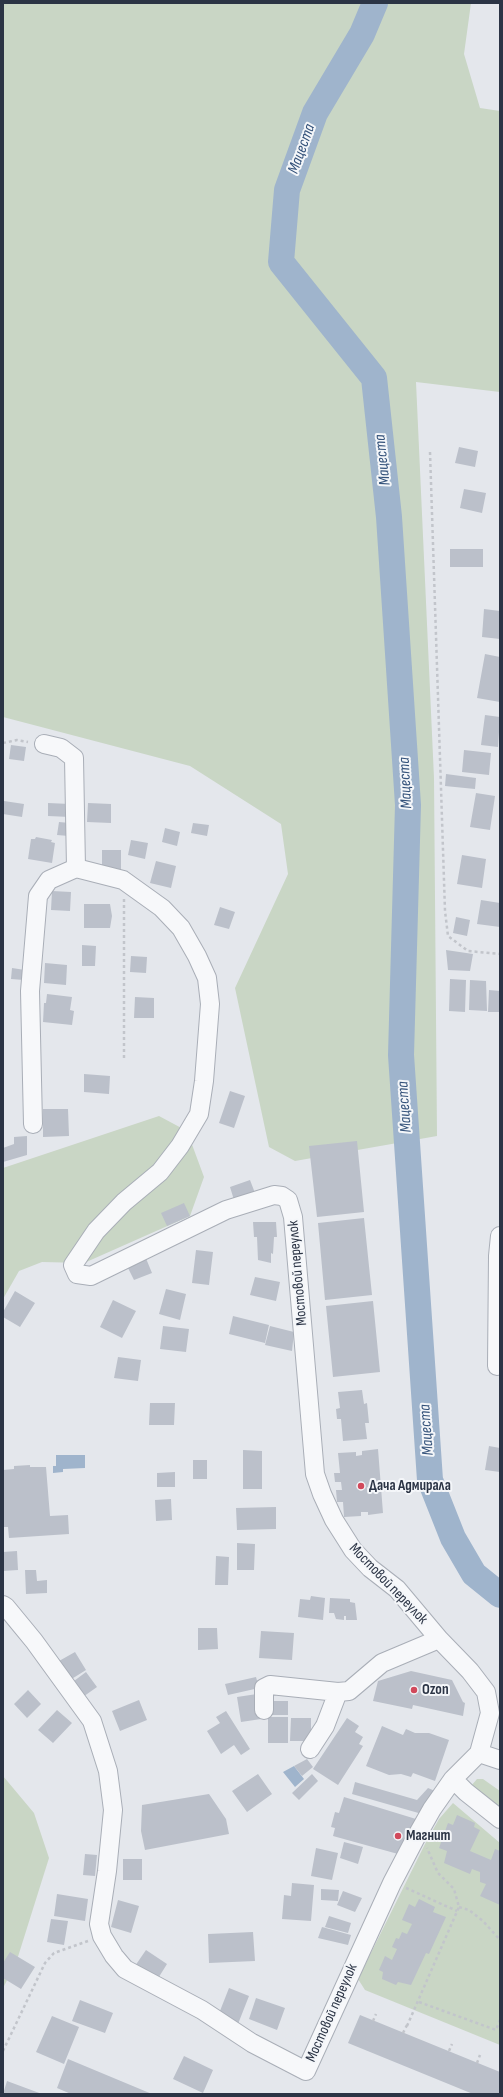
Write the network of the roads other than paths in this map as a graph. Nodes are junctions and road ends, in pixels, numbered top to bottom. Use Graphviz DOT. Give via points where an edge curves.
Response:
graph roads {
  1 [pos="44,744"];
  2 [pos="76,868"];
  3 [pos="33,1124"];
  4 [pos="500,1236"];
  5 [pos="497,1366"];
  6 [pos="3,1605"];
  7 [pos="439,1639"];
  8 [pos="338,1692"];
  9 [pos="264,1710"];
  10 [pos="310,1749"];
  11 [pos="479,1753"];
  12 [pos="500,1760"];
  13 [pos="453,1780"];
  14 [pos="500,1819"];
  1 -- 2 [label="street" via="61,748 74,758"];
  2 -- 3 [label="street" via="49,880 38,896 30,990"];
  2 -- 7 [label="street, Мостовой переулок" via="123,880 162,908 181,928 197,956 207,978 210,1004 199,1114 180,1146 160,1172 124,1202 96,1231 73,1265 77,1274 91,1276 226,1210 274,1195 288,1200 294,1217 315,1474 334,1520 353,1550 370,1568 397,1589"];
  4 -- 5 [label="street"];
  6 -- 13 [label="street, Мостовой переулок" via="34,1641 92,1721 108,1771 113,1810 100,1930 114,1956 125,1969 202,2010 252,2043 306,2071 392,1883 432,1809"];
  7 -- 8 [label="street" via="382,1663 349,1691"];
  7 -- 11 [label="street, Мостовой переулок" via="486,1692 490,1713"];
  8 -- 9 [label="street" via="270,1685 264,1688"];
  8 -- 10 [label="street" via="325,1726"];
  11 -- 12 [label="street"];
  11 -- 13 [label="street, Мостовой переулок"];
  13 -- 14 [label="street"];
}
